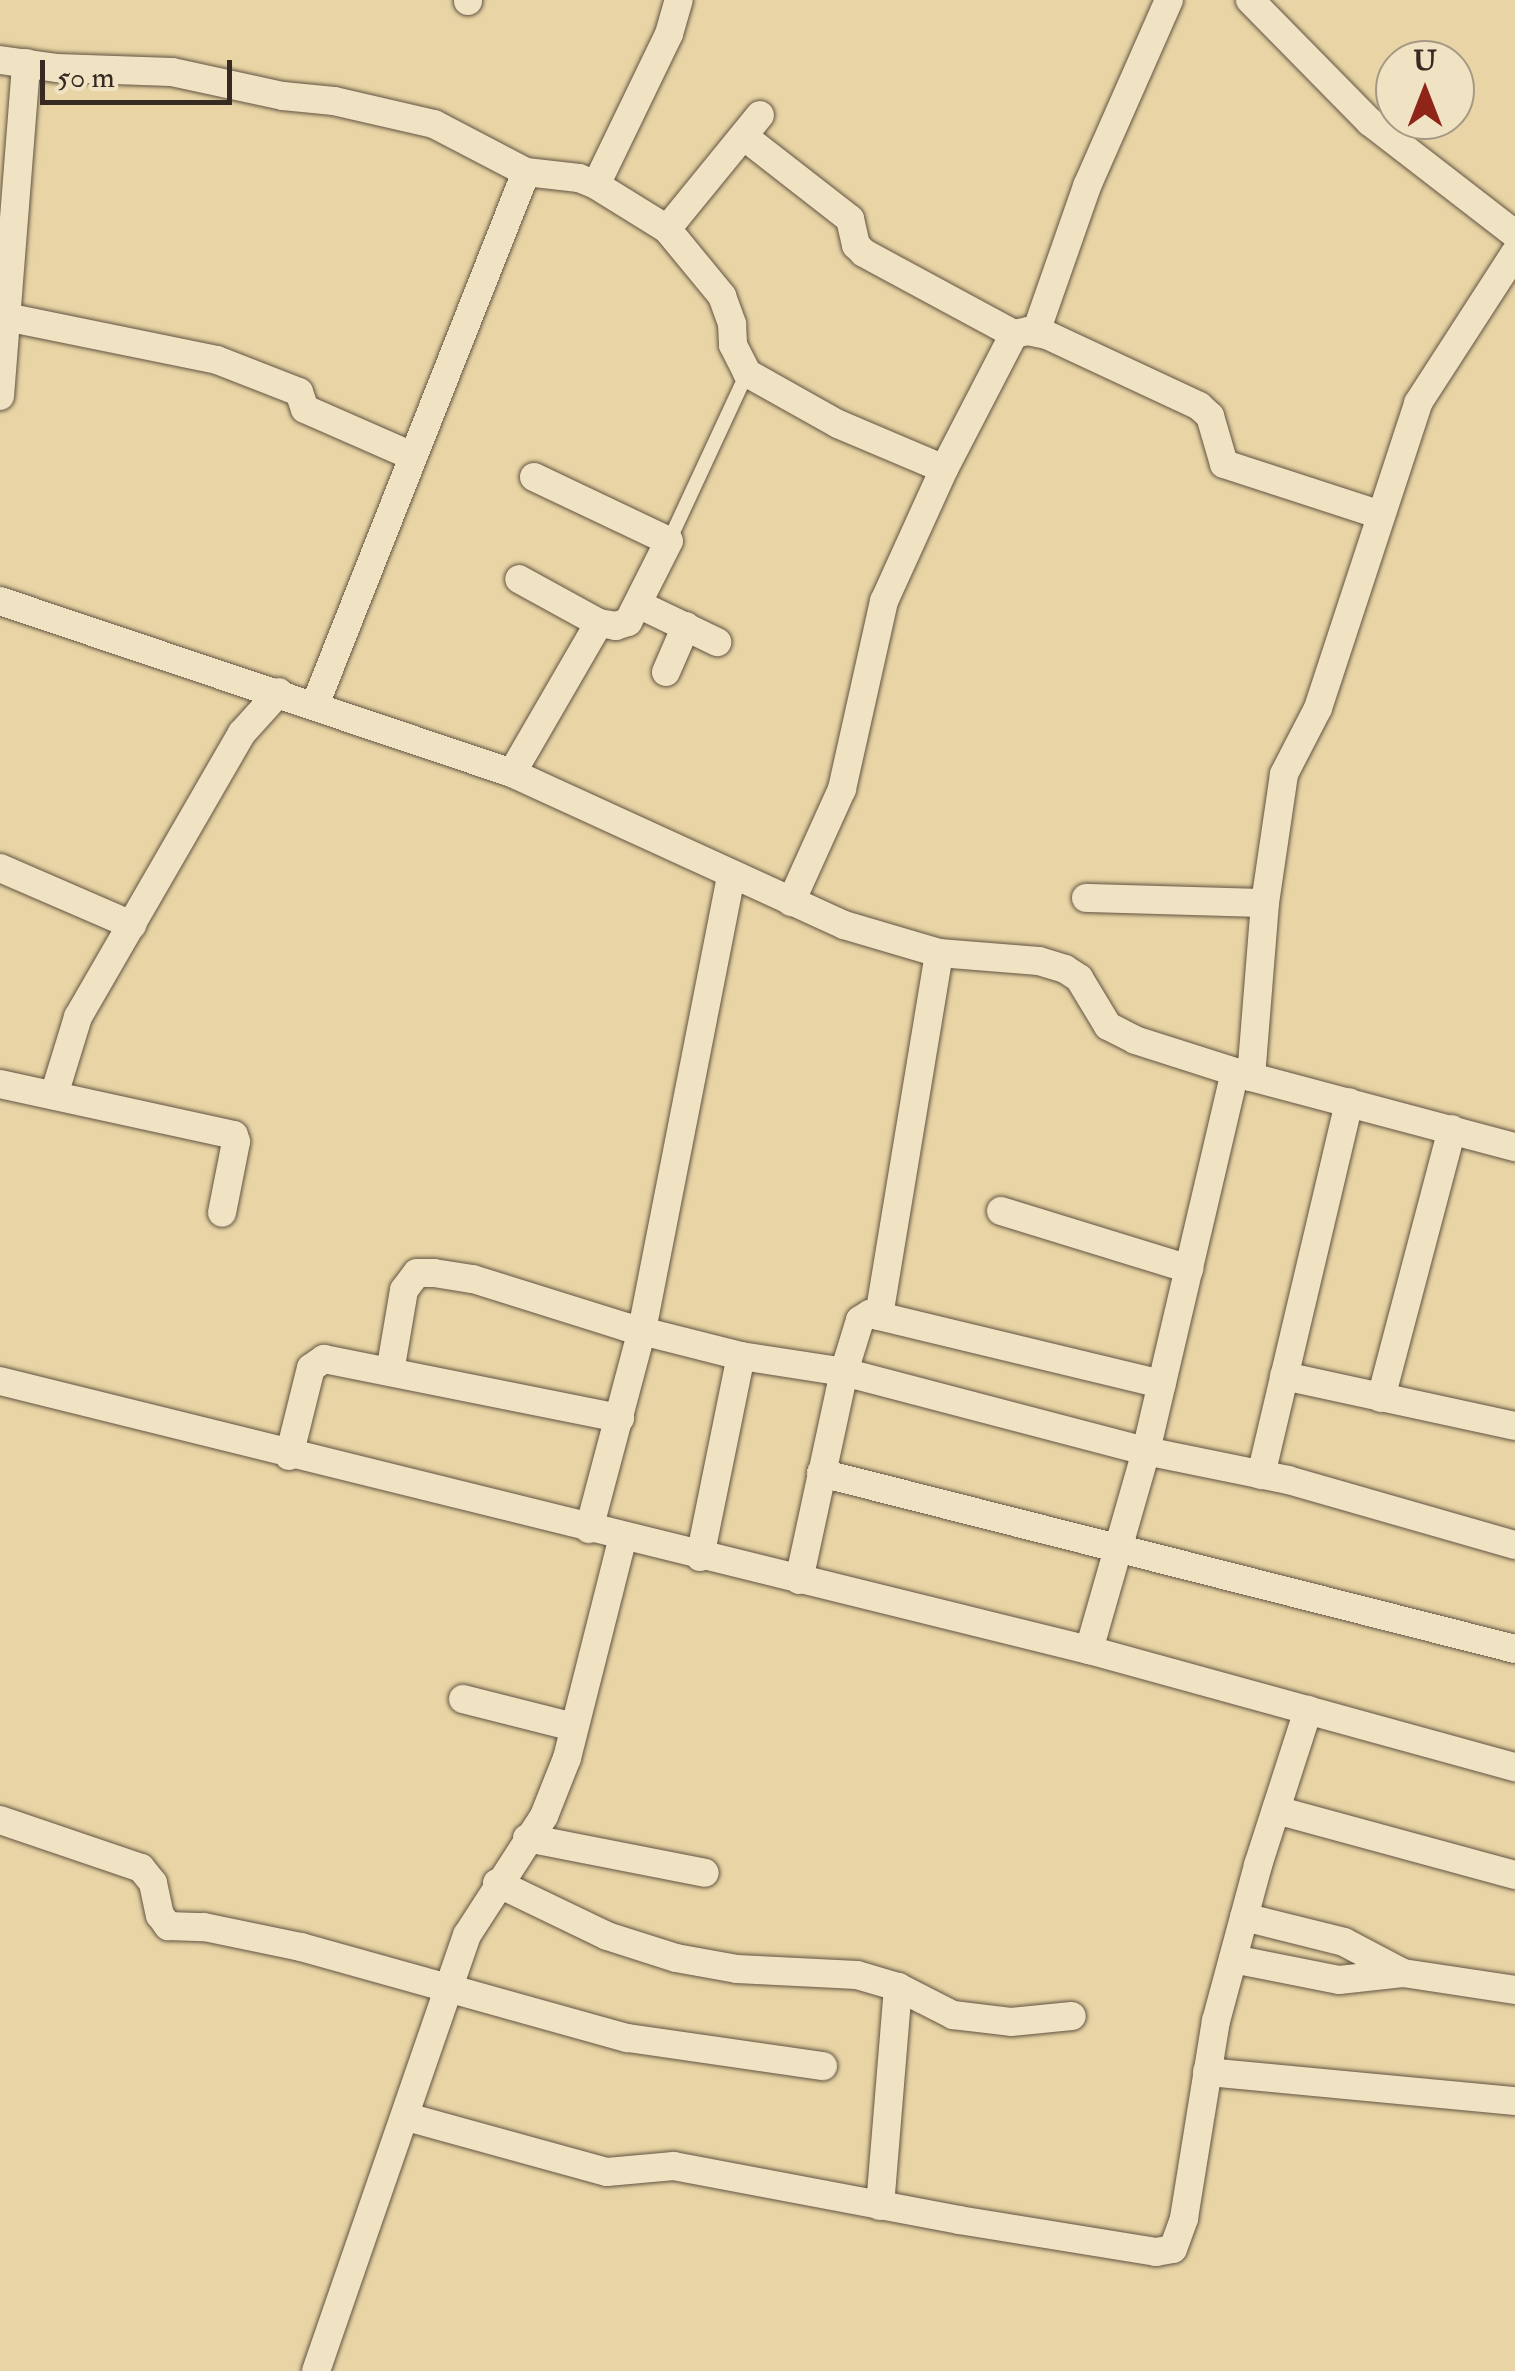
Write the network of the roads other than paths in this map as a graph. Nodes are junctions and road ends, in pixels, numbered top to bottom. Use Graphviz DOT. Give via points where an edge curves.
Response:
graph roads {
  1 [pos="679,0"];
  2 [pos="1169,0"];
  3 [pos="1250,0"];
  4 [pos="13,62"];
  5 [pos="526,172"];
  6 [pos="596,185"];
  7 [pos="667,229"];
  8 [pos="1515,234"];
  9 [pos="1515,253"];
  10 [pos="6,317"];
  11 [pos="1025,333"];
  12 [pos="747,373"];
  13 [pos="0,396"];
  14 [pos="412,456"];
  15 [pos="944,468"];
  16 [pos="534,477"];
  17 [pos="1380,515"];
  18 [pos="669,540"];
  19 [pos="518,579"];
  20 [pos="0,601"];
  21 [pos="638,604"];
  22 [pos="599,624"];
  23 [pos="686,626"];
  24 [pos="717,642"];
  25 [pos="666,672"];
  26 [pos="279,692"];
  27 [pos="315,706"];
  28 [pos="512,773"];
  29 [pos="0,868"];
  30 [pos="731,876"];
  31 [pos="1086,898"];
  32 [pos="791,902"];
  33 [pos="1265,903"];
  34 [pos="132,926"];
  35 [pos="939,953"];
  36 [pos="1243,1075"];
  37 [pos="0,1084"];
  38 [pos="54,1095"];
  39 [pos="1349,1102"];
  40 [pos="1452,1129"];
  41 [pos="1515,1147"];
  42 [pos="1001,1212"];
  43 [pos="222,1213"];
  44 [pos="1189,1269"];
  45 [pos="879,1316"];
  46 [pos="642,1330"];
  47 [pos="741,1356"];
  48 [pos="390,1372"];
  49 [pos="844,1372"];
  50 [pos="1284,1376"];
  51 [pos="0,1382"];
  52 [pos="1162,1384"];
  53 [pos="1380,1398"];
  54 [pos="620,1418"];
  55 [pos="1513,1427"];
  56 [pos="1146,1451"];
  57 [pos="290,1456"];
  58 [pos="821,1473"];
  59 [pos="1261,1474"];
  60 [pos="589,1529"];
  61 [pos="623,1537"];
  62 [pos="1515,1545"];
  63 [pos="1118,1547"];
  64 [pos="700,1558"];
  65 [pos="799,1580"];
  66 [pos="1515,1649"];
  67 [pos="1089,1650"];
  68 [pos="463,1699"];
  69 [pos="1308,1710"];
  70 [pos="574,1727"];
  71 [pos="1515,1767"];
  72 [pos="1276,1810"];
  73 [pos="0,1820"];
  74 [pos="528,1838"];
  75 [pos="706,1872"];
  76 [pos="1515,1876"];
  77 [pos="497,1883"];
  78 [pos="1244,1917"];
  79 [pos="1233,1959"];
  80 [pos="1403,1973"];
  81 [pos="898,1987"];
  82 [pos="448,1988"];
  83 [pos="1515,1990"];
  84 [pos="1072,2016"];
  85 [pos="823,2066"];
  86 [pos="1207,2072"];
  87 [pos="1515,2101"];
  88 [pos="406,2117"];
  89 [pos="880,2206"];
  90 [pos="316,2371"];
  1 -- 6 [label="street"];
  2 -- 11 [label="street"];
  3 -- 8 [label="street" via="1370,122"];
  4 -- 5 [label="street" via="172,72 334,101 434,124"];
  4 -- 10 [label="street"];
  5 -- 6 [label="street"];
  5 -- 14 [label="street"];
  6 -- 7 [label="street"];
  7 -- 11 [label="street" via="753,126 850,219 864,253"];
  7 -- 12 [label="street" via="722,296"];
  9 -- 17 [label="street" via="1418,402"];
  10 -- 13 [label="street"];
  10 -- 14 [label="street" via="217,360 299,392 305,409"];
  11 -- 15 [label="street"];
  11 -- 17 [label="street" via="1199,406 1210,416 1224,464"];
  12 -- 15 [label="street" via="838,424"];
  12 -- 18 [label="lane"];
  14 -- 27 [label="street"];
  15 -- 32 [label="street" via="884,600 842,789"];
  16 -- 18 [label="street"];
  17 -- 33 [label="street" via="1318,708 1284,774"];
  18 -- 21 [label="street"];
  19 -- 22 [label="street"];
  20 -- 26 [label="street"];
  21 -- 22 [label="street" via="628,622"];
  21 -- 23 [label="street"];
  22 -- 28 [label="street"];
  23 -- 24 [label="street"];
  23 -- 25 [label="street"];
  26 -- 27 [label="street"];
  26 -- 34 [label="street" via="242,734"];
  27 -- 28 [label="street"];
  28 -- 30 [label="street"];
  29 -- 34 [label="street"];
  30 -- 32 [label="street"];
  30 -- 46 [label="street"];
  31 -- 33 [label="street"];
  32 -- 35 [label="street" via="844,926"];
  33 -- 36 [label="street"];
  34 -- 38 [label="street" via="78,1017"];
  35 -- 36 [label="street" via="1065,968 1079,978 1108,1026"];
  35 -- 45 [label="street"];
  36 -- 39 [label="street"];
  36 -- 44 [label="street"];
  37 -- 38 [label="street"];
  38 -- 43 [label="street" via="234,1135"];
  39 -- 40 [label="street"];
  39 -- 50 [label="street"];
  40 -- 41 [label="street"];
  40 -- 53 [label="street"];
  42 -- 44 [label="street"];
  44 -- 52 [label="street"];
  45 -- 49 [label="street" via="860,1320"];
  45 -- 52 [label="street"];
  46 -- 47 [label="street"];
  46 -- 48 [label="street" via="473,1279 417,1273 404,1290"];
  46 -- 54 [label="street"];
  47 -- 49 [label="street"];
  47 -- 64 [label="street"];
  48 -- 54 [label="street"];
  48 -- 57 [label="street" via="317,1361"];
  49 -- 56 [label="street"];
  49 -- 58 [label="street"];
  50 -- 53 [label="street"];
  50 -- 59 [label="street"];
  51 -- 57 [label="street"];
  52 -- 56 [label="street"];
  53 -- 55 [label="street"];
  54 -- 60 [label="street"];
  56 -- 59 [label="street"];
  56 -- 63 [label="street"];
  57 -- 60 [label="street"];
  58 -- 63 [label="street"];
  58 -- 65 [label="street"];
  59 -- 62 [label="street"];
  60 -- 61 [label="street"];
  61 -- 64 [label="street"];
  61 -- 70 [label="street"];
  63 -- 66 [label="street"];
  63 -- 67 [label="street"];
  64 -- 65 [label="street"];
  65 -- 67 [label="street"];
  67 -- 69 [label="street"];
  68 -- 70 [label="street"];
  69 -- 71 [label="street"];
  69 -- 72 [label="street"];
  70 -- 74 [label="street" via="544,1816"];
  72 -- 76 [label="street"];
  72 -- 78 [label="street"];
  73 -- 82 [label="street" via="142,1868 168,1926 301,1947"];
  74 -- 75 [label="street"];
  74 -- 77 [label="street"];
  77 -- 81 [label="street" via="607,1936 676,1958 737,1970 857,1974"];
  77 -- 82 [label="street" via="466,1935"];
  78 -- 79 [label="street"];
  78 -- 80 [label="street" via="1344,1942"];
  79 -- 80 [label="street" via="1339,1980"];
  79 -- 86 [label="street"];
  80 -- 83 [label="street"];
  81 -- 84 [label="street" via="953,2015 1011,2022"];
  81 -- 89 [label="street"];
  82 -- 85 [label="street" via="628,2038"];
  82 -- 88 [label="street"];
  86 -- 87 [label="street"];
  86 -- 89 [label="street" via="1173,2249 1156,2252"];
  88 -- 89 [label="street" via="607,2172 674,2166"];
  88 -- 90 [label="street"];
}
